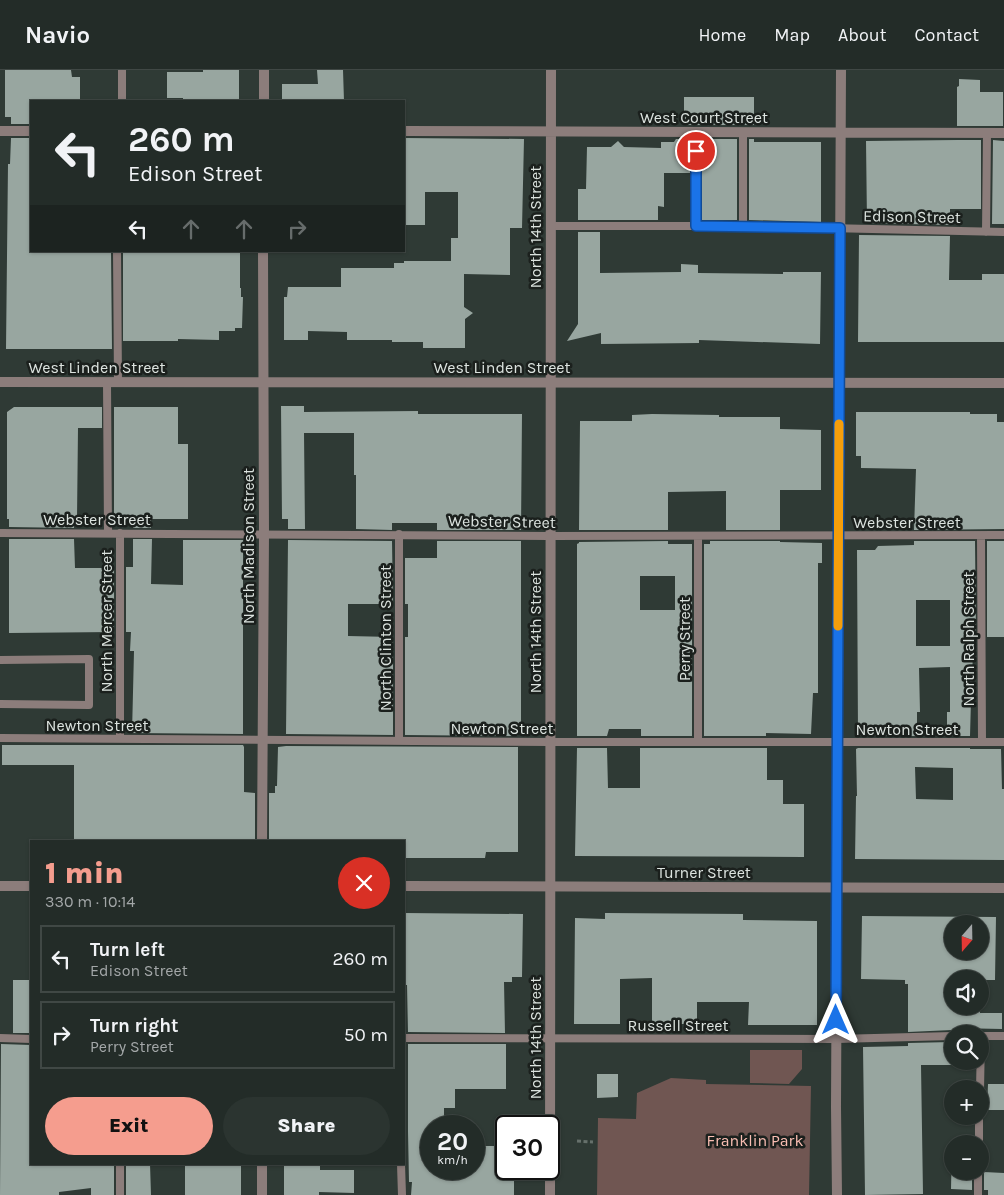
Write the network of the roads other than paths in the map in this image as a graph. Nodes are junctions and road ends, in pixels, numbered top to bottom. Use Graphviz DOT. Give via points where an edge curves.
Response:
graph roads {
  1 [pos="122,70"];
  2 [pos="264,70"];
  3 [pos="551,70"];
  4 [pos="842,70"];
  5 [pos="122,100"];
  6 [pos="264,100"];
  7 [pos="0,131"];
  8 [pos="30,131"];
  9 [pos="405,132"];
  10 [pos="551,132"];
  11 [pos="696,132"];
  12 [pos="743,132"];
  13 [pos="842,132"];
  14 [pos="987,133"];
  15 [pos="1004,133"];
  16 [pos="550,226"];
  17 [pos="696,226"];
  18 [pos="743,226"];
  19 [pos="840,228"];
  20 [pos="986,232"];
  21 [pos="1004,232"];
  22 [pos="117,252"];
  23 [pos="263,252"];
  24 [pos="0,382"];
  25 [pos="112,382"];
  26 [pos="263,382"];
  27 [pos="550,382"];
  28 [pos="840,382"];
  29 [pos="1004,383"];
  30 [pos="0,533"];
  31 [pos="108,533"];
  32 [pos="120,533"];
  33 [pos="264,534"];
  34 [pos="399,534"];
  35 [pos="838,535"];
  36 [pos="550,536"];
  37 [pos="698,536"];
  38 [pos="981,536"];
  39 [pos="1004,536"];
  40 [pos="0,660"];
  41 [pos="0,704"];
  42 [pos="0,738"];
  43 [pos="120,739"];
  44 [pos="262,740"];
  45 [pos="399,741"];
  46 [pos="550,742"];
  47 [pos="698,742"];
  48 [pos="982,742"];
  49 [pos="1004,742"];
  50 [pos="838,743"];
  51 [pos="262,840"];
  52 [pos="0,886"];
  53 [pos="30,886"];
  54 [pos="405,886"];
  55 [pos="550,887"];
  56 [pos="837,888"];
  57 [pos="1004,888"];
  58 [pos="944,1036"];
  59 [pos="989,1036"];
  60 [pos="1004,1036"];
  61 [pos="0,1038"];
  62 [pos="405,1038"];
  63 [pos="550,1038"];
  64 [pos="836,1038"];
  65 [pos="30,1039"];
  66 [pos="120,1165"];
  67 [pos="262,1165"];
  68 [pos="401,1165"];
  69 [pos="978,1180"];
  70 [pos="120,1195"];
  71 [pos="262,1195"];
  72 [pos="402,1195"];
  73 [pos="550,1195"];
  74 [pos="837,1195"];
  75 [pos="978,1195"];
  1 -- 5 [label="lane"];
  2 -- 6 [label="street"];
  3 -- 10 [label="street, North 14th Street"];
  4 -- 13 [label="street"];
  7 -- 8 [label="street"];
  9 -- 10 [label="street, West Court Street"];
  10 -- 11 [label="street, West Court Street"];
  10 -- 16 [label="street, North 14th Street"];
  11 -- 12 [label="street, West Court Street"];
  11 -- 17 [label="lane"];
  12 -- 13 [label="street, West Court Street"];
  12 -- 18 [label="lane"];
  13 -- 14 [label="street, West Court Street"];
  13 -- 19 [label="street"];
  14 -- 15 [label="street, West Court Street"];
  14 -- 20 [label="lane"];
  16 -- 17 [label="lane, Edison Street"];
  16 -- 27 [label="street, North 14th Street"];
  17 -- 18 [label="lane, Edison Street"];
  18 -- 19 [label="lane, Edison Street"];
  19 -- 20 [label="lane, Edison Street"];
  19 -- 28 [label="street"];
  20 -- 21 [label="lane, Edison Street"];
  22 -- 25 [label="lane, North Mercer Street"];
  23 -- 26 [label="street, North Madison Street"];
  24 -- 25 [label="street, West Linden Street"];
  25 -- 26 [label="street, West Linden Street"];
  25 -- 31 [label="lane, North Mercer Street"];
  26 -- 27 [label="street, West Linden Street"];
  26 -- 33 [label="street, North Madison Street"];
  27 -- 28 [label="street, West Linden Street"];
  27 -- 36 [label="street, North 14th Street"];
  28 -- 29 [label="street, West Linden Street"];
  28 -- 35 [label="street"];
  30 -- 31 [label="lane, Webster Street"];
  31 -- 32 [label="lane, Webster Street"];
  32 -- 33 [label="lane, Webster Street"];
  32 -- 43 [label="lane, North Mercer Street"];
  33 -- 34 [label="lane, Webster Street"];
  33 -- 44 [label="street, North Madison Street"];
  34 -- 36 [label="lane, Webster Street"];
  34 -- 45 [label="lane, North Clinton Street"];
  35 -- 37 [label="lane, Webster Street"];
  35 -- 38 [label="lane, Webster Street"];
  35 -- 50 [label="street"];
  36 -- 37 [label="lane, Webster Street"];
  36 -- 46 [label="street, North 14th Street"];
  37 -- 47 [label="lane, Perry Street"];
  38 -- 39 [label="lane, Webster Street"];
  38 -- 48 [label="lane, North Ralph Street"];
  40 -- 41 [label="lane" via="89,659 89,705"];
  42 -- 43 [label="lane, Newton Street"];
  43 -- 44 [label="lane, Newton Street"];
  44 -- 45 [label="lane, Newton Street"];
  44 -- 51 [label="street, North Madison Street"];
  45 -- 46 [label="lane, Newton Street"];
  46 -- 47 [label="lane, Newton Street"];
  46 -- 55 [label="street, North 14th Street"];
  47 -- 50 [label="lane, Newton Street"];
  48 -- 49 [label="lane, Newton Street"];
  48 -- 50 [label="lane, Newton Street"];
  50 -- 56 [label="street"];
  52 -- 53 [label="street"];
  54 -- 55 [label="street, Turner Street"];
  55 -- 56 [label="street, Turner Street"];
  55 -- 63 [label="street, North 14th Street"];
  56 -- 57 [label="street, Turner Street"];
  56 -- 64 [label="street"];
  58 -- 64 [label="lane, Russell Street"];
  59 -- 60 [label="lane"];
  61 -- 65 [label="lane"];
  62 -- 63 [label="lane, Russell Street"];
  63 -- 64 [label="lane, Russell Street"];
  63 -- 73 [label="street, North 14th Street"];
  64 -- 74 [label="street"];
  66 -- 70 [label="lane"];
  67 -- 71 [label="street"];
  68 -- 72 [label="lane"];
  69 -- 75 [label="lane"];
}
